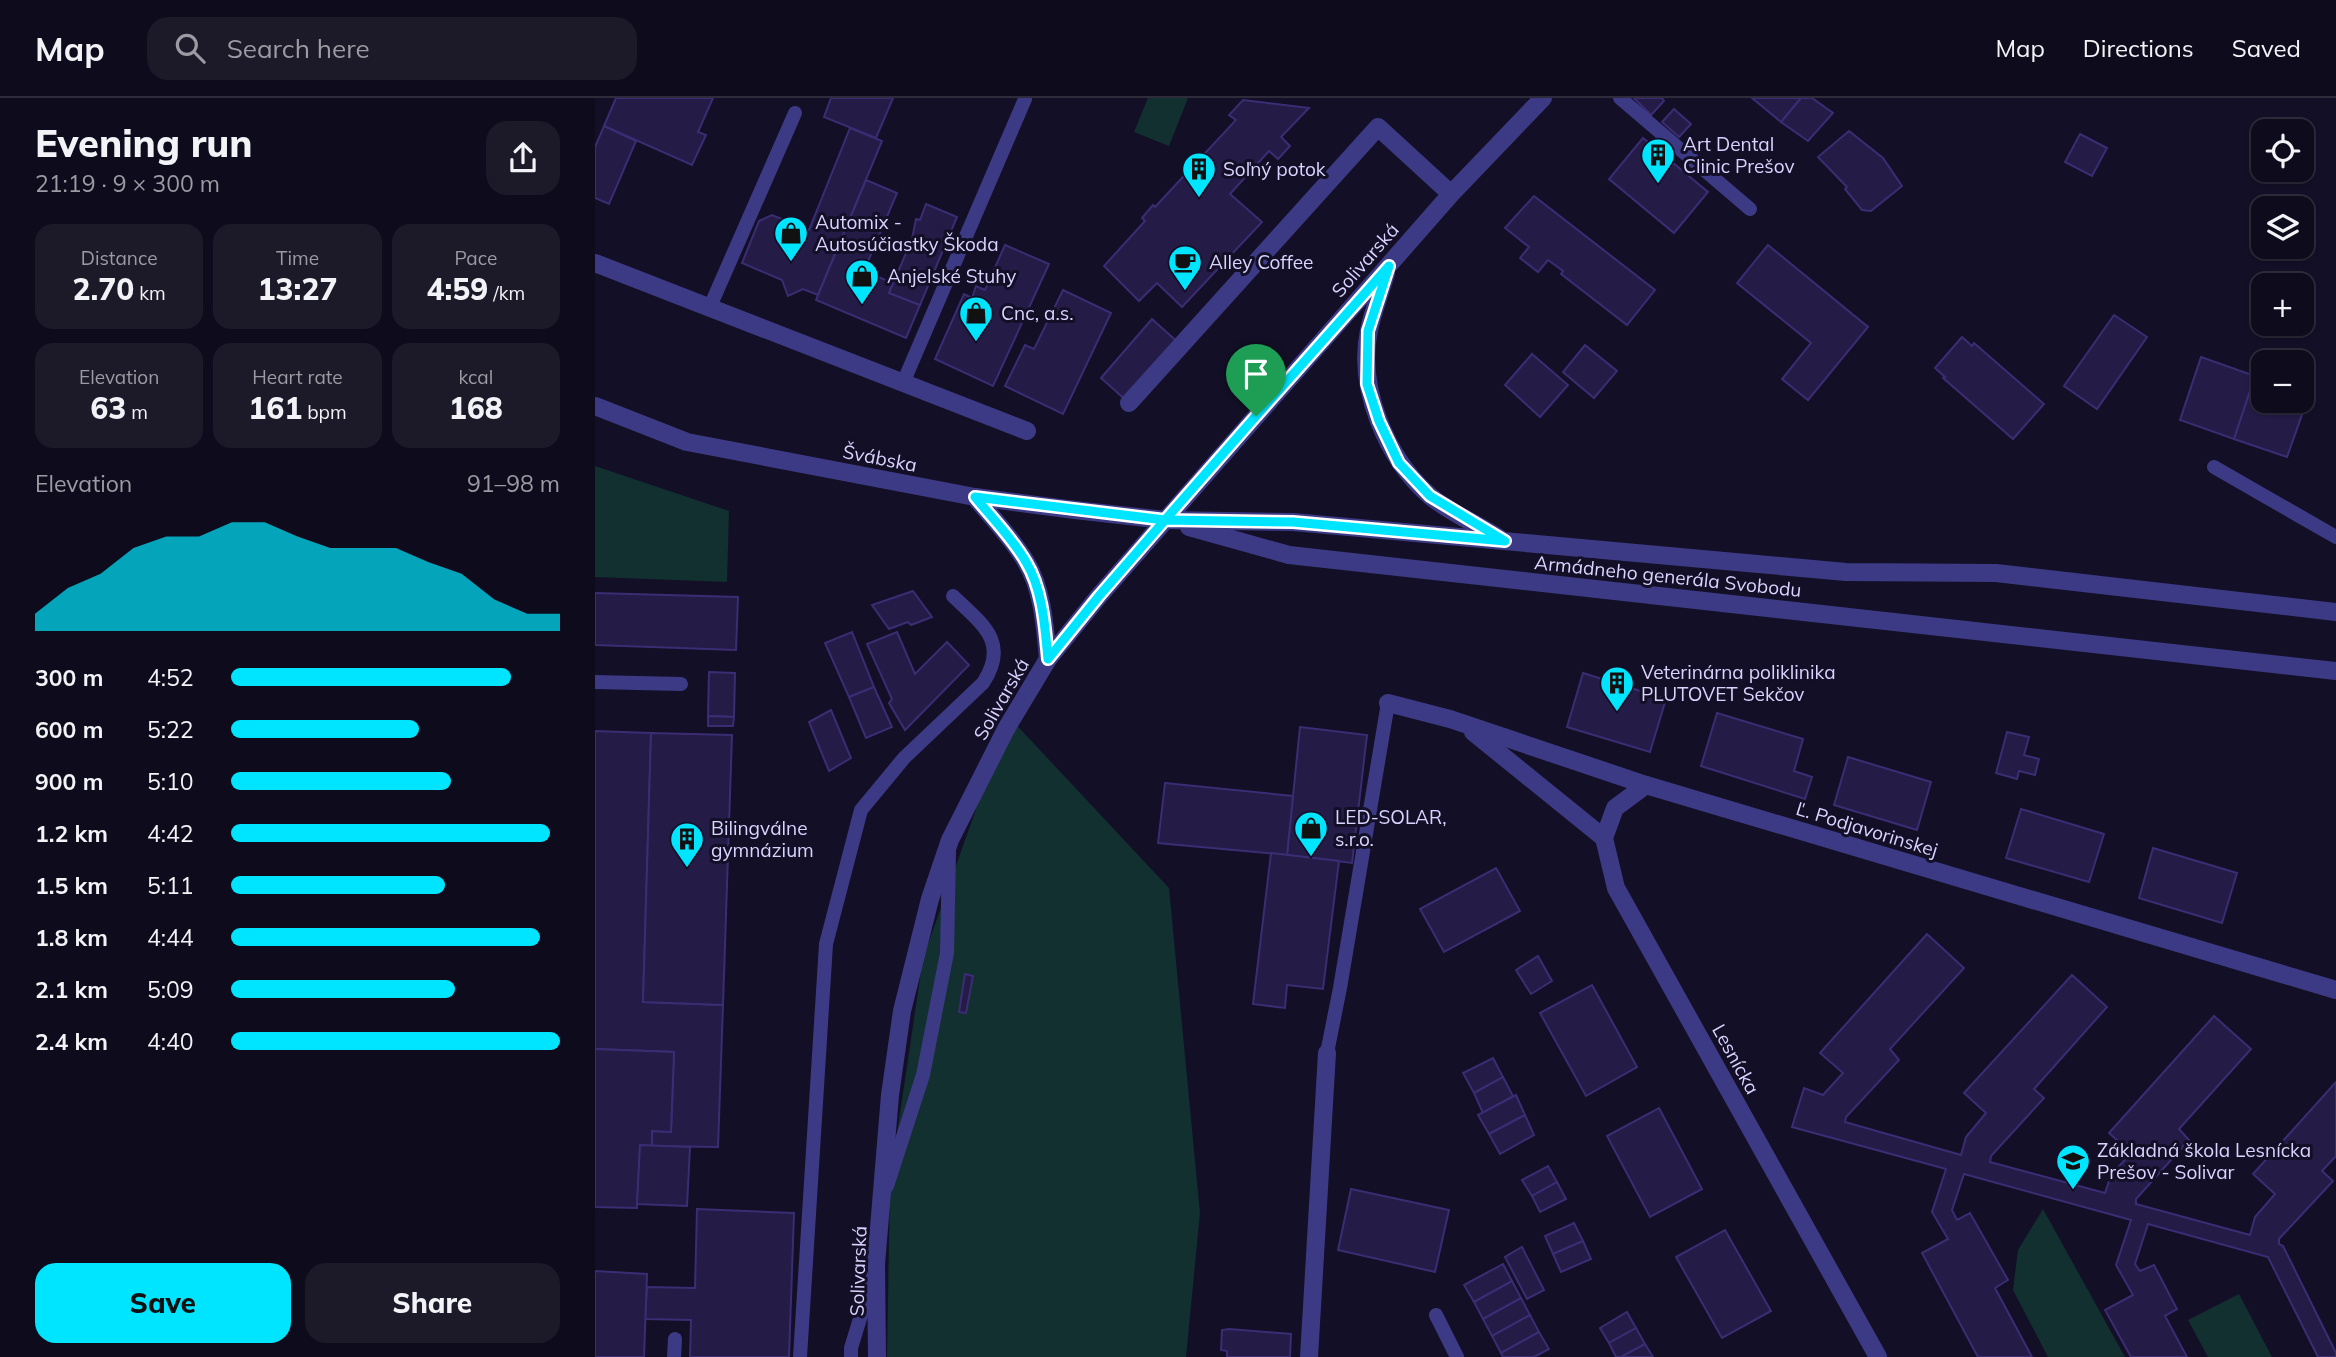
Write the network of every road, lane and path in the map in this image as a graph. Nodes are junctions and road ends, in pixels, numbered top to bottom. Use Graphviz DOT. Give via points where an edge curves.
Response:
graph roads {
  1 [pos="1543,98"];
  2 [pos="1620,98"];
  3 [pos="1025,99"];
  4 [pos="795,113"];
  5 [pos="1451,194"];
  6 [pos="1750,209"];
  7 [pos="595,263"];
  8 [pos="1389,266"];
  9 [pos="709,309"];
  10 [pos="903,383"];
  11 [pos="1129,403"];
  12 [pos="595,406"];
  13 [pos="1027,431"];
  14 [pos="2214,467"];
  15 [pos="975,497"];
  16 [pos="1165,520"];
  17 [pos="2336,537"];
  18 [pos="1505,541"];
  19 [pos="953,596"];
  20 [pos="2336,612"];
  21 [pos="1048,659"];
  22 [pos="2336,671"];
  23 [pos="595,682"];
  24 [pos="681,684"];
  25 [pos="1388,703"];
  26 [pos="1462,723"];
  27 [pos="1646,785"];
  28 [pos="1604,838"];
  29 [pos="950,840"];
  30 [pos="2336,990"];
  31 [pos="1327,1053"];
  32 [pos="883,1201"];
  33 [pos="876,1264"];
  34 [pos="1436,1315"];
  35 [pos="675,1339"];
  36 [pos="674,1357"];
  37 [pos="800,1357"];
  38 [pos="851,1357"];
  39 [pos="877,1357"];
  40 [pos="1309,1357"];
  41 [pos="1457,1357"];
  42 [pos="1878,1357"];
  1 -- 5 [label="street, Solivarská"];
  2 -- 6 [label="lane"];
  3 -- 10 [label="lane"];
  4 -- 9 [label="lane"];
  5 -- 8 [label="street, Solivarská"];
  5 -- 11 [label="street" via="1378,127"];
  7 -- 9 [label="street"];
  8 -- 16 [label="street, Solivarská"];
  8 -- 18 [label="street" via="1368,331 1367,384 1379,421 1399,463 1430,496"];
  9 -- 10 [label="street"];
  10 -- 13 [label="street"];
  12 -- 15 [label="street, Švábska" via="687,442"];
  14 -- 17 [label="lane"];
  15 -- 16 [label="street, Švábska"];
  15 -- 21 [label="street" via="1027,562 1044,622"];
  16 -- 18 [label="street, Armádneho generála Svobodu" via="1293,522"];
  16 -- 21 [label="street, Solivarská"];
  16 -- 22 [label="street, Armádneho generála Svobodu" via="1289,555"];
  18 -- 20 [label="street, Armádneho generála Svobodu" via="1846,572 1996,573"];
  19 -- 37 [label="lane, Solivarská" via="992,640 995,656 991,671 904,758 861,810 826,944"];
  21 -- 29 [label="street, Solivarská" via="1006,729"];
  23 -- 24 [label="lane"];
  25 -- 26 [label="street, Ľ. Podjavorinskej"];
  25 -- 31 [label="lane"];
  26 -- 27 [label="street, Ľ. Podjavorinskej"];
  26 -- 28 [label="street"];
  27 -- 28 [label="street" via="1615,808"];
  27 -- 30 [label="street, Ľ. Podjavorinskej"];
  28 -- 42 [label="street, Lesnícka" via="1616,888"];
  29 -- 32 [label="street, Solivarská" via="916,946 902,1011 890,1095"];
  29 -- 32 [label="lane" via="947,953 923,1075"];
  31 -- 40 [label="street"];
  32 -- 33 [label="street, Solivarská"];
  33 -- 38 [label="lane"];
  33 -- 39 [label="street, Solivarská"];
  34 -- 41 [label="lane"];
  35 -- 36 [label="lane"];
}
